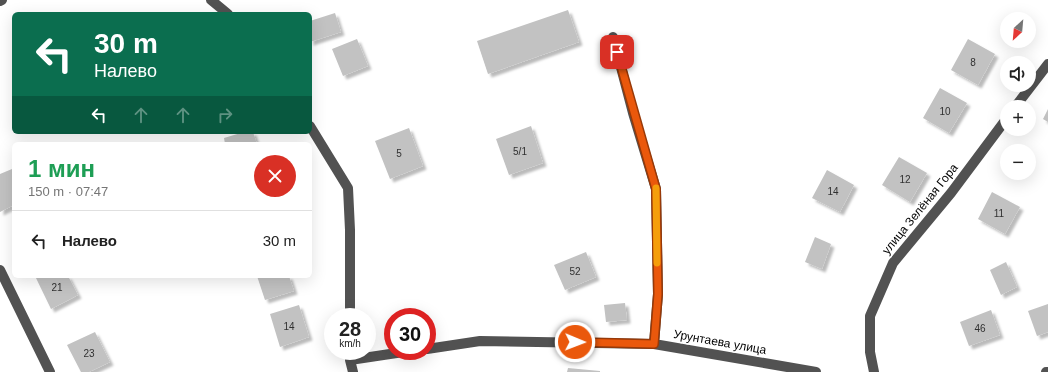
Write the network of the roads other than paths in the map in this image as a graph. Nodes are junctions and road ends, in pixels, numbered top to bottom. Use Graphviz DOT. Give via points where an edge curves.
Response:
graph roads {
  1 [pos="211,0"];
  2 [pos="226,12"];
  3 [pos="613,37"];
  4 [pos="1048,64"];
  5 [pos="1021,100"];
  6 [pos="1000,127"];
  7 [pos="312,129"];
  8 [pos="0,270"];
  9 [pos="350,308"];
  10 [pos="654,344"];
  11 [pos="436,347"];
  12 [pos="351,360"];
  13 [pos="50,372"];
  14 [pos="353,372"];
  15 [pos="816,372"];
  16 [pos="874,372"];
  1 -- 2 [label="street"];
  3 -- 10 [label="street" via="656,189 658,294"];
  4 -- 5 [label="street"];
  6 -- 16 [label="street, улица Зелёная Гора" via="951,193 893,263 870,316 870,352"];
  7 -- 9 [label="street" via="348,188"];
  8 -- 13 [label="street"];
  10 -- 11 [label="street, Урунтаева улица" via="480,341"];
  10 -- 15 [label="street, Урунтаева улица"];
  12 -- 14 [label="street"];
}
